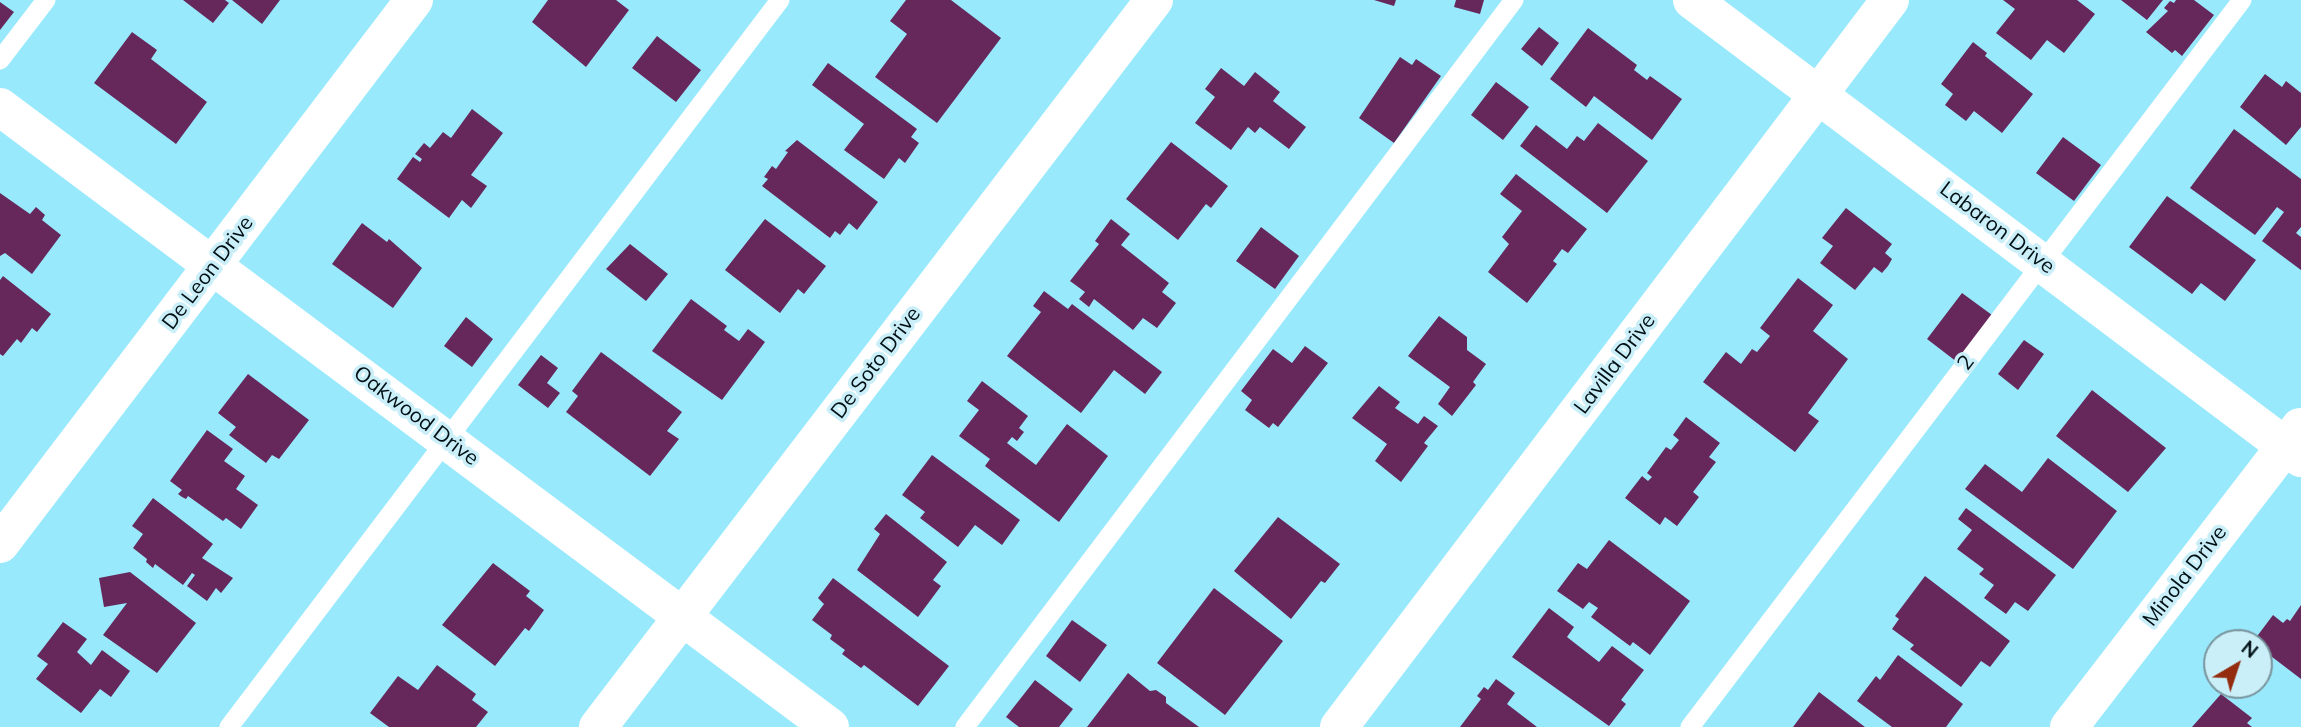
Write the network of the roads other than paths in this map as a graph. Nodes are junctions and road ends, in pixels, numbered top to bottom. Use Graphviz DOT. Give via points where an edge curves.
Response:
graph roads {
  1 [pos="46,0"];
  2 [pos="414,0"];
  3 [pos="780,0"];
  4 [pos="1154,0"];
  5 [pos="1514,0"];
  6 [pos="1692,0"];
  7 [pos="1890,0"];
  8 [pos="2242,0"];
  9 [pos="0,60"];
  10 [pos="1819,93"];
  11 [pos="0,107"];
  12 [pos="2042,262"];
  13 [pos="215,266"];
  14 [pos="449,441"];
  15 [pos="2296,443"];
  16 [pos="0,544"];
  17 [pos="682,618"];
  18 [pos="229,727"];
  19 [pos="598,727"];
  20 [pos="830,727"];
  21 [pos="965,727"];
  22 [pos="1339,727"];
  23 [pos="1690,727"];
  24 [pos="2069,727"];
  1 -- 9 [label="lane"];
  2 -- 13 [label="street, De Leon Drive"];
  3 -- 14 [label="lane"];
  4 -- 17 [label="street, De Soto Drive"];
  5 -- 21 [label="lane"];
  6 -- 10 [label="street, Labaron Drive"];
  7 -- 10 [label="street, Lavilla Drive"];
  8 -- 12 [label="lane, 2"];
  10 -- 12 [label="street, Labaron Drive"];
  10 -- 22 [label="street, Lavilla Drive"];
  11 -- 13 [label="street, Oakwood Drive"];
  12 -- 15 [label="street, Labaron Drive"];
  12 -- 23 [label="lane, 2"];
  13 -- 14 [label="street, Oakwood Drive"];
  13 -- 16 [label="street, De Leon Drive"];
  14 -- 17 [label="street, Oakwood Drive"];
  14 -- 18 [label="lane"];
  15 -- 24 [label="street, Minola Drive"];
  17 -- 19 [label="street, De Soto Drive"];
  17 -- 20 [label="street, Oakwood Drive"];
}
